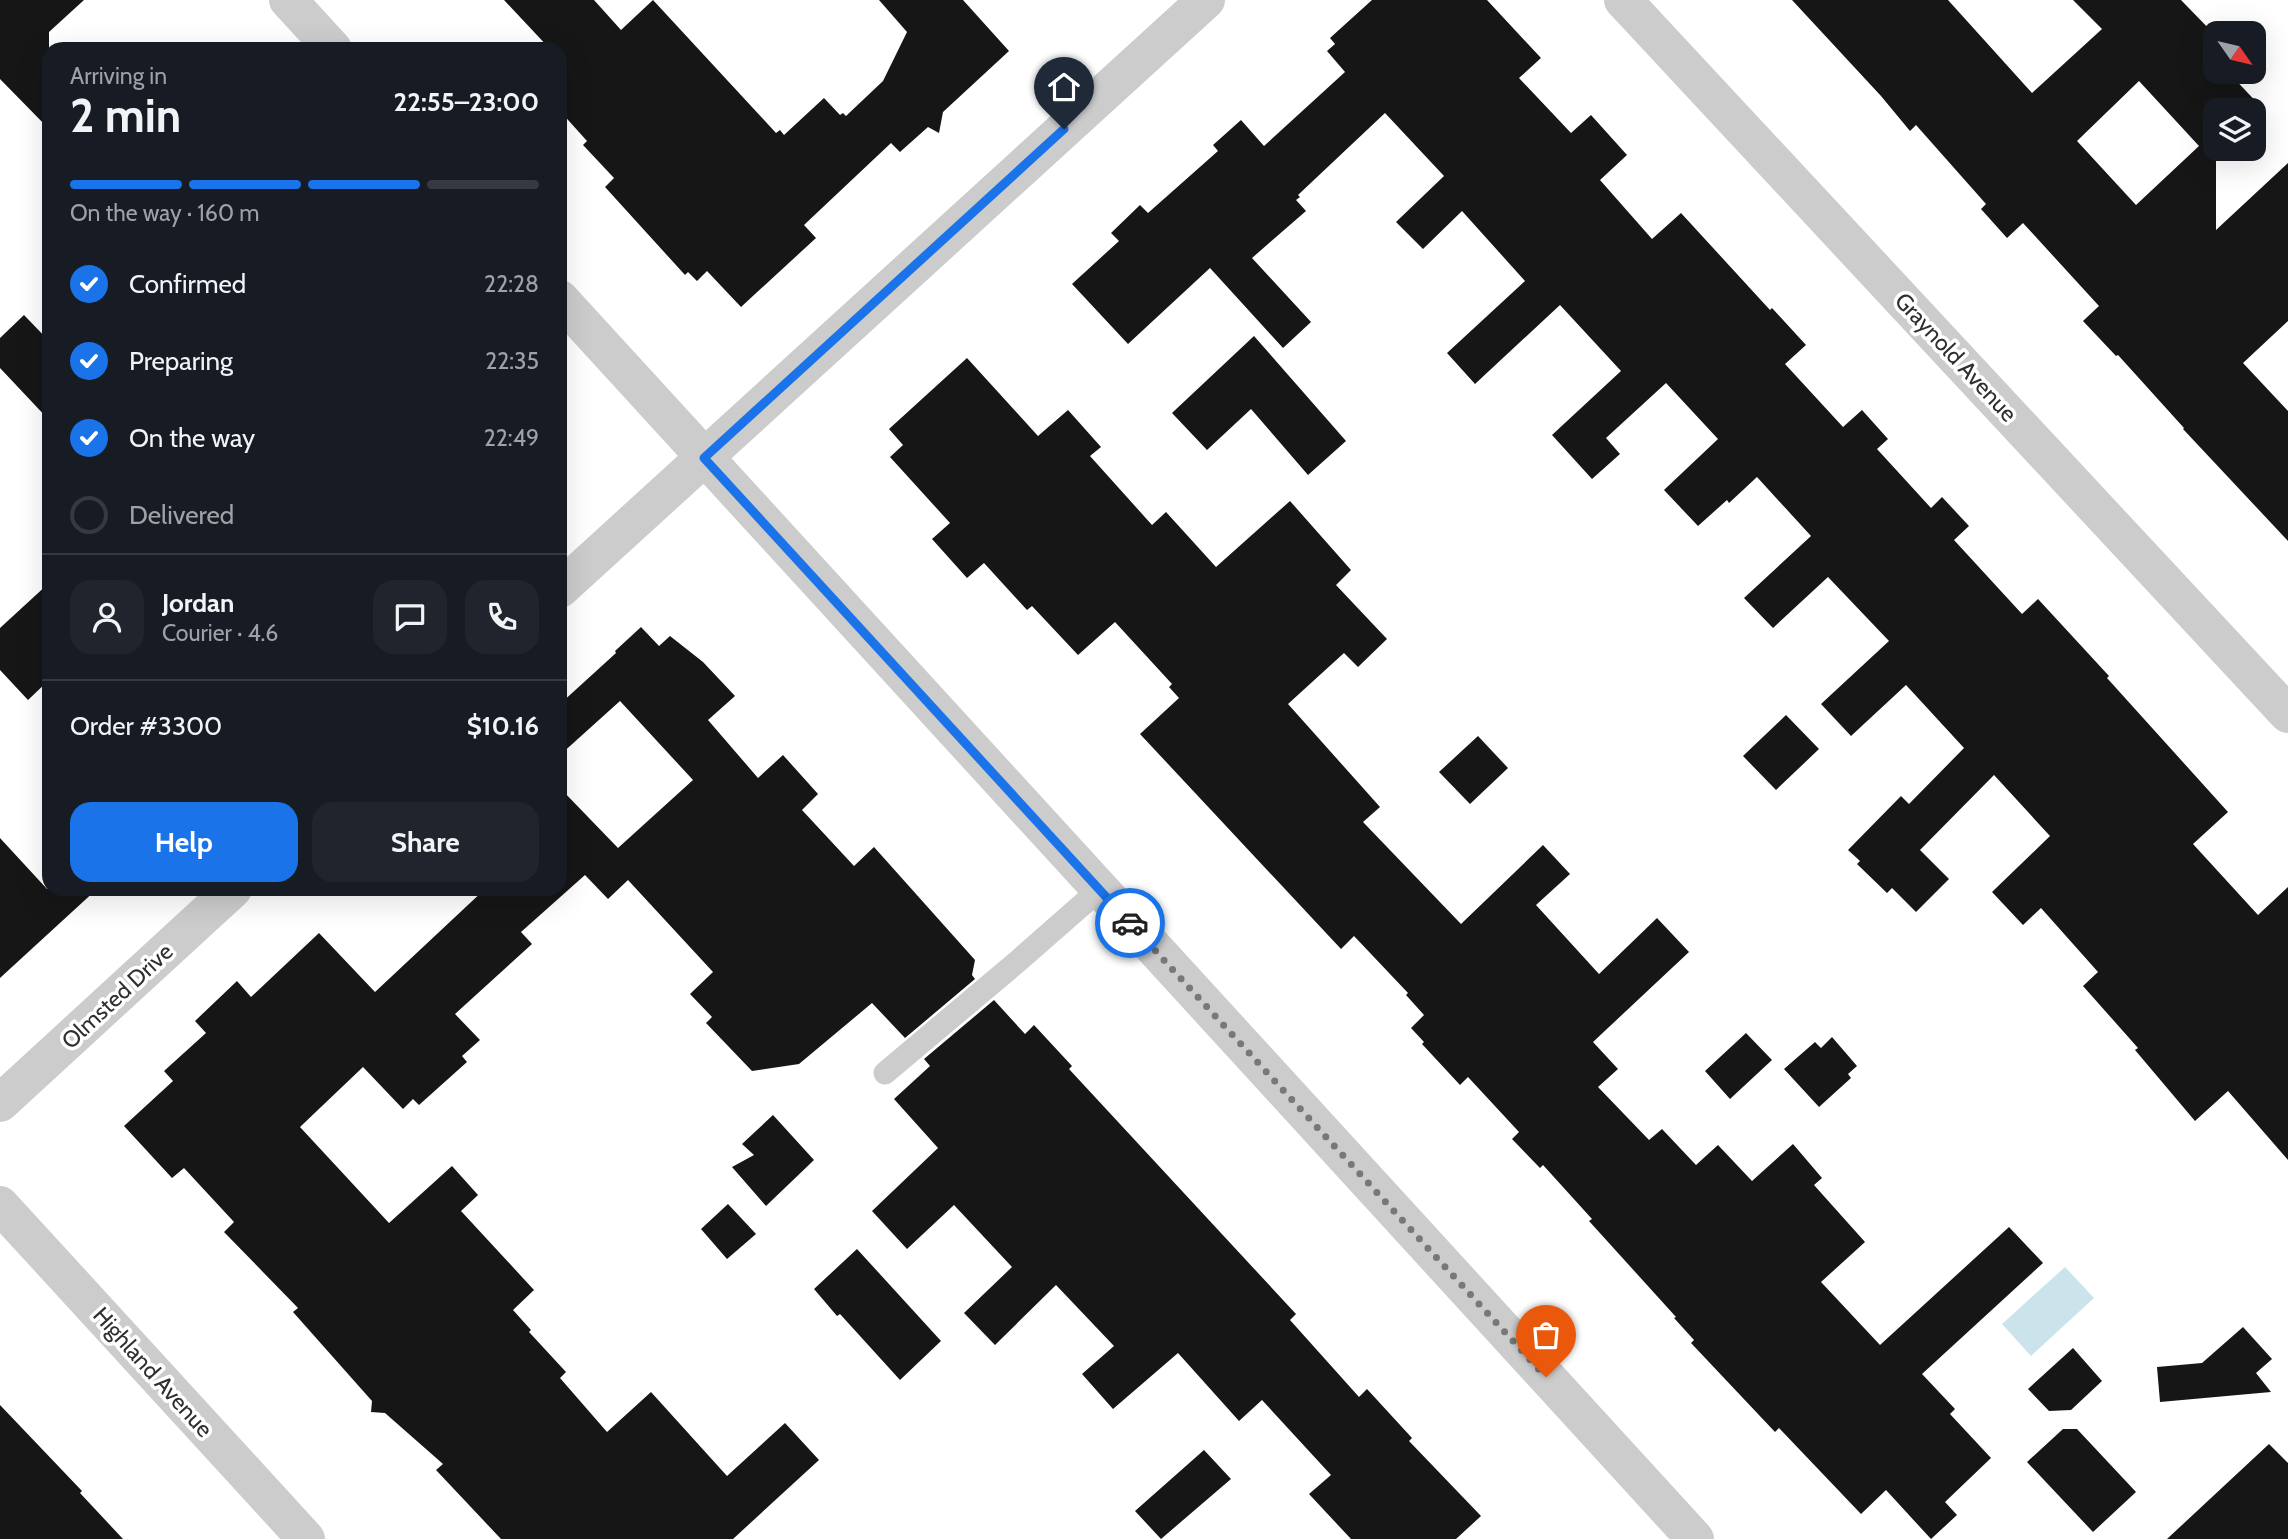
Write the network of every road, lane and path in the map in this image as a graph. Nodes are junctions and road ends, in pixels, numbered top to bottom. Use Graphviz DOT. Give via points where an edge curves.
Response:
graph roads {
  1 [pos="288,0"];
  2 [pos="1206,0"];
  3 [pos="1623,0"];
  4 [pos="327,42"];
  5 [pos="567,307"];
  6 [pos="704,458"];
  7 [pos="567,583"];
  8 [pos="2288,714"];
  9 [pos="1099,890"];
  10 [pos="225,896"];
  11 [pos="885,1073"];
  12 [pos="0,1103"];
  13 [pos="0,1205"];
  14 [pos="306,1539"];
  15 [pos="1695,1539"];
  1 -- 4 [label="street"];
  2 -- 6 [label="street"];
  3 -- 8 [label="street, Graynold Avenue"];
  5 -- 6 [label="street"];
  6 -- 7 [label="street"];
  6 -- 9 [label="street"];
  9 -- 11 [label="lane"];
  9 -- 15 [label="street"];
  10 -- 12 [label="street, Olmsted Drive"];
  13 -- 14 [label="street, Highland Avenue"];
}
